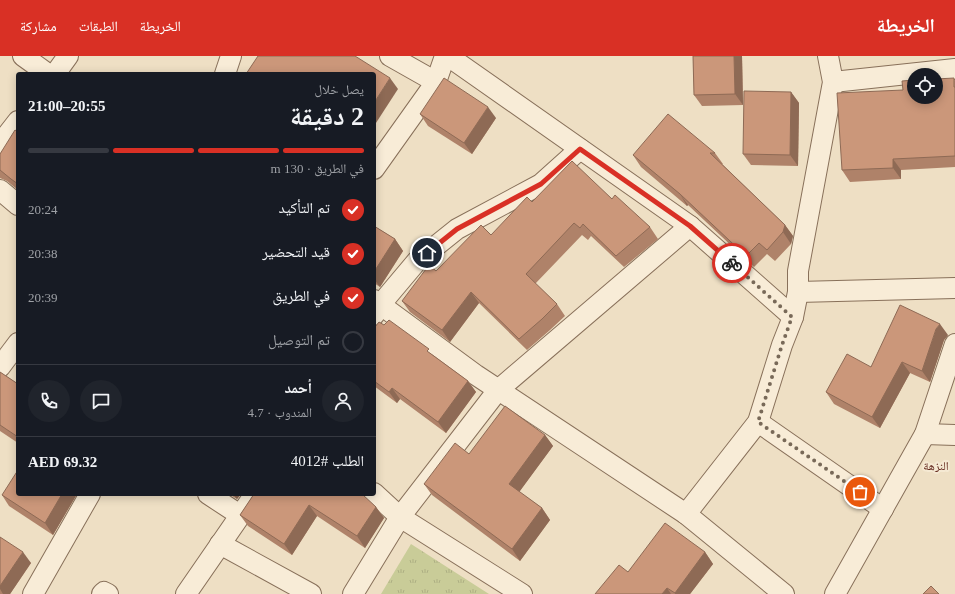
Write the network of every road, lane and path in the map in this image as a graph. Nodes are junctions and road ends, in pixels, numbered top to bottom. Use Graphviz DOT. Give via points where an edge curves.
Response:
graph roads {
  1 [pos="23,56"];
  2 [pos="68,56"];
  3 [pos="231,56"];
  4 [pos="390,56"];
  5 [pos="446,56"];
  6 [pos="828,56"];
  7 [pos="955,69"];
  8 [pos="45,72"];
  9 [pos="56,72"];
  10 [pos="226,72"];
  11 [pos="436,82"];
  12 [pos="833,82"];
  13 [pos="16,124"];
  14 [pos="0,144"];
  15 [pos="580,149"];
  16 [pos="376,166"];
  17 [pos="0,190"];
  18 [pos="16,203"];
  19 [pos="690,226"];
  20 [pos="955,288"];
  21 [pos="798,292"];
  22 [pos="376,307"];
  23 [pos="792,317"];
  24 [pos="955,344"];
  25 [pos="16,346"];
  26 [pos="6,362"];
  27 [pos="498,390"];
  28 [pos="758,422"];
  29 [pos="925,434"];
  30 [pos="955,435"];
  31 [pos="376,495"];
  32 [pos="89,496"];
  33 [pos="211,496"];
  34 [pos="254,496"];
  35 [pos="883,509"];
  36 [pos="686,514"];
  37 [pos="240,515"];
  38 [pos="400,517"];
  39 [pos="220,544"];
  40 [pos="33,594"];
  41 [pos="102,594"];
  42 [pos="108,594"];
  43 [pos="186,594"];
  44 [pos="311,594"];
  45 [pos="353,594"];
  46 [pos="522,594"];
  47 [pos="784,594"];
  48 [pos="835,594"];
  1 -- 8 [label="street"];
  2 -- 9 [label="street"];
  3 -- 10 [label="street"];
  4 -- 11 [label="street"];
  5 -- 11 [label="street"];
  5 -- 15 [label="street"];
  6 -- 12 [label="street"];
  7 -- 12 [label="street"];
  11 -- 16 [label="street"];
  12 -- 21 [label="street" via="798,271"];
  13 -- 14 [label="street"];
  15 -- 19 [label="street"];
  15 -- 22 [label="street" via="541,184 457,229 417,261"];
  17 -- 18 [label="street"];
  19 -- 23 [label="street"];
  19 -- 27 [label="street"];
  20 -- 21 [label="street"];
  21 -- 23 [label="street"];
  22 -- 27 [label="street"];
  23 -- 28 [label="street"];
  24 -- 29 [label="street"];
  25 -- 26 [label="street"];
  27 -- 36 [label="street"];
  27 -- 38 [label="street"];
  28 -- 35 [label="street"];
  28 -- 36 [label="street"];
  29 -- 30 [label="street"];
  29 -- 35 [label="street"];
  31 -- 38 [label="street"];
  32 -- 40 [label="street"];
  33 -- 37 [label="street"];
  34 -- 37 [label="street"];
  35 -- 48 [label="street"];
  36 -- 47 [label="street"];
  37 -- 39 [label="street"];
  38 -- 45 [label="street"];
  38 -- 46 [label="street"];
  39 -- 43 [label="street"];
  39 -- 44 [label="street"];
  41 -- 42 [label="street"];
}
